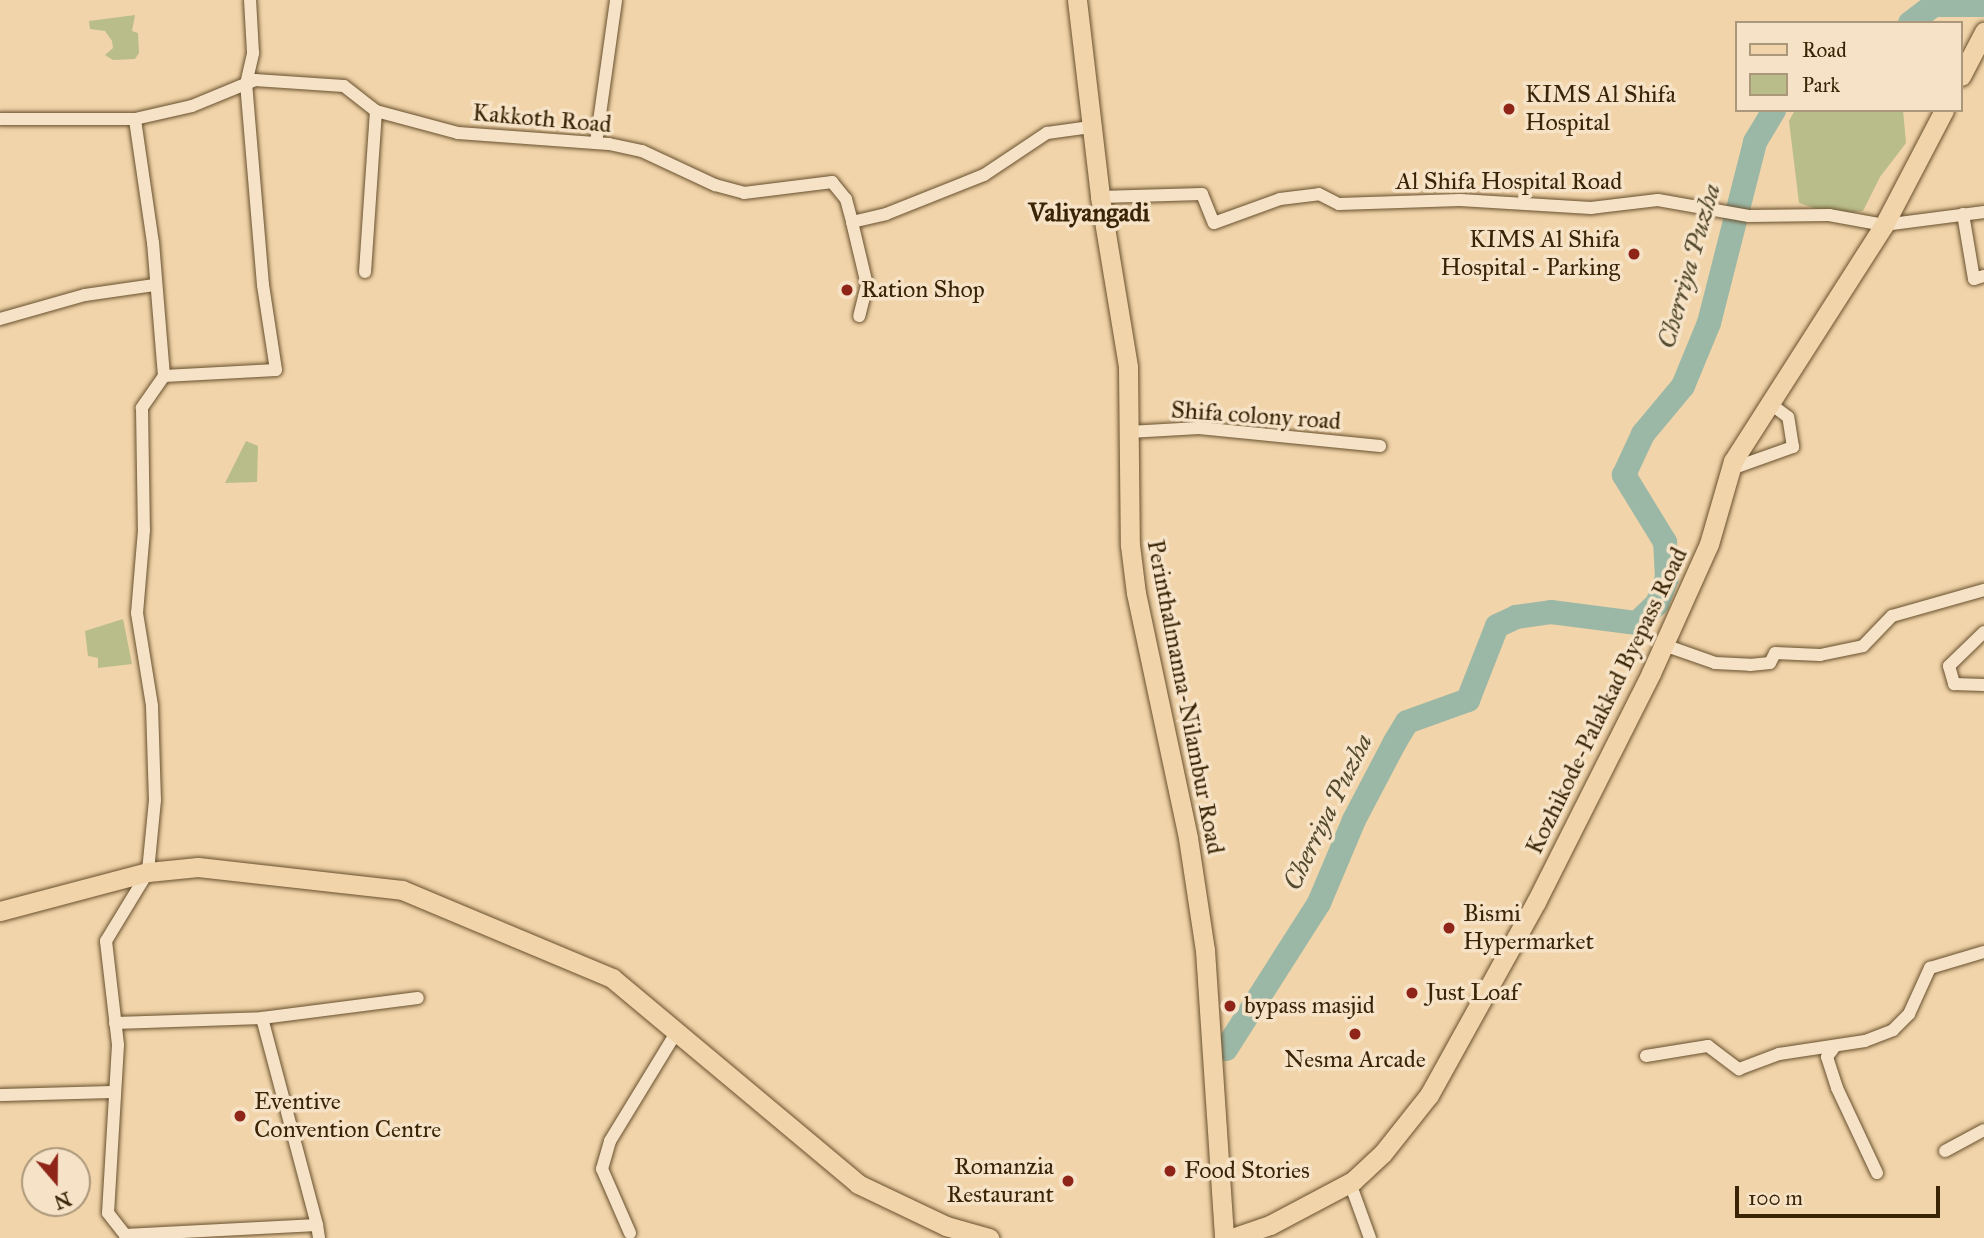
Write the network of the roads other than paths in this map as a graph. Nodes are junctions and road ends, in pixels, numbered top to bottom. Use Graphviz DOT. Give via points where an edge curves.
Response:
graph roads {
  1 [pos="250,0"];
  2 [pos="616,0"];
  3 [pos="1077,0"];
  4 [pos="1984,32"];
  5 [pos="1963,72"];
  6 [pos="246,84"];
  7 [pos="376,111"];
  8 [pos="1943,112"];
  9 [pos="0,118"];
  10 [pos="135,119"];
  11 [pos="1091,127"];
  12 [pos="596,143"];
  13 [pos="1100,197"];
  14 [pos="1984,212"];
  15 [pos="1963,214"];
  16 [pos="852,222"];
  17 [pos="1884,225"];
  18 [pos="365,272"];
  19 [pos="1984,276"];
  20 [pos="154,285"];
  21 [pos="859,316"];
  22 [pos="0,319"];
  23 [pos="163,376"];
  24 [pos="1768,402"];
  25 [pos="1129,432"];
  26 [pos="1380,446"];
  27 [pos="1731,469"];
  28 [pos="1984,590"];
  29 [pos="1984,632"];
  30 [pos="1664,645"];
  31 [pos="1984,685"];
  32 [pos="148,872"];
  33 [pos="0,911"];
  34 [pos="1984,952"];
  35 [pos="418,998"];
  36 [pos="262,1018"];
  37 [pos="115,1023"];
  38 [pos="677,1033"];
  39 [pos="1833,1049"];
  40 [pos="1646,1056"];
  41 [pos="115,1092"];
  42 [pos="0,1095"];
  43 [pos="1984,1130"];
  44 [pos="1945,1150"];
  45 [pos="1877,1173"];
  46 [pos="1350,1183"];
  47 [pos="318,1232"];
  48 [pos="630,1233"];
  49 [pos="989,1238"];
  50 [pos="1224,1238"];
  51 [pos="1231,1238"];
  52 [pos="1370,1238"];
  1 -- 6 [label="street" via="253,53"];
  2 -- 12 [label="street"];
  3 -- 11 [label="main road, Perinthalmanna-Nilambur Road"];
  4 -- 5 [label="main road"];
  6 -- 7 [label="street, Kakkoth Road" via="255,80 344,86"];
  6 -- 10 [label="street, Kakkoth Road" via="192,106"];
  6 -- 23 [label="street" via="263,285 276,370"];
  7 -- 12 [label="street, Kakkoth Road" via="493,138"];
  7 -- 18 [label="street"];
  8 -- 17 [label="main road, Kozhikode-Palakkad Byepass Road"];
  9 -- 10 [label="street, Kakkoth Road"];
  10 -- 20 [label="street" via="153,243"];
  11 -- 13 [label="main road, Perinthalmanna-Nilambur Road"];
  11 -- 16 [label="street" via="1046,133 984,175 886,214"];
  12 -- 16 [label="street, Kakkoth Road" via="642,151 715,186 744,192 832,182 846,199"];
  13 -- 17 [label="street, Al Shifa Hospital Road" via="1202,194 1214,223 1280,199 1320,194 1339,204 1460,200 1591,208 1658,200 1749,216 1829,215"];
  13 -- 25 [label="main road, Perinthalmanna-Nilambur Road" via="1128,367"];
  14 -- 15 [label="street, Al Shifa Hospital Road"];
  15 -- 17 [label="street, Al Shifa Hospital Road"];
  15 -- 19 [label="street" via="1974,279"];
  16 -- 21 [label="street, Kakkoth Road" via="867,285"];
  17 -- 24 [label="main road, Kozhikode-Palakkad Byepass Road"];
  20 -- 22 [label="street" via="85,295"];
  20 -- 23 [label="street"];
  23 -- 32 [label="street" via="142,408 144,530 137,613 152,706 155,800"];
  24 -- 27 [label="main road, Kozhikode-Palakkad Byepass Road"];
  24 -- 27 [label="street" via="1788,417 1793,447"];
  25 -- 26 [label="street, Shifa colony road" via="1199,428"];
  25 -- 50 [label="main road, Perinthalmanna-Nilambur Road" via="1130,545 1136,593 1188,838 1205,950"];
  27 -- 30 [label="main road, Kozhikode-Palakkad Byepass Road" via="1709,544"];
  28 -- 30 [label="street" via="1892,617 1863,646 1820,655 1775,653 1770,663 1716,663"];
  29 -- 31 [label="street" via="1949,666 1954,684"];
  30 -- 46 [label="main road, Kozhikode-Palakkad Byepass Road" via="1581,815 1454,1052 1408,1123"];
  32 -- 33 [label="main road"];
  32 -- 37 [label="street" via="106,942"];
  32 -- 38 [label="main road" via="198,867 402,890 612,978"];
  34 -- 39 [label="street" via="1930,968 1909,1014 1893,1030"];
  35 -- 36 [label="street"];
  36 -- 37 [label="street"];
  36 -- 47 [label="street"];
  37 -- 41 [label="street"];
  38 -- 48 [label="street" via="610,1141 602,1169"];
  38 -- 49 [label="main road" via="858,1184 946,1226"];
  39 -- 40 [label="street" via="1779,1054 1739,1069 1708,1046"];
  39 -- 45 [label="street" via="1827,1057 1837,1088"];
  41 -- 42 [label="street"];
  41 -- 47 [label="street" via="108,1213 125,1235"];
  43 -- 44 [label="street"];
  46 -- 51 [label="main road, Kozhikode-Palakkad Byepass Road" via="1270,1225"];
  46 -- 52 [label="street"];
}
